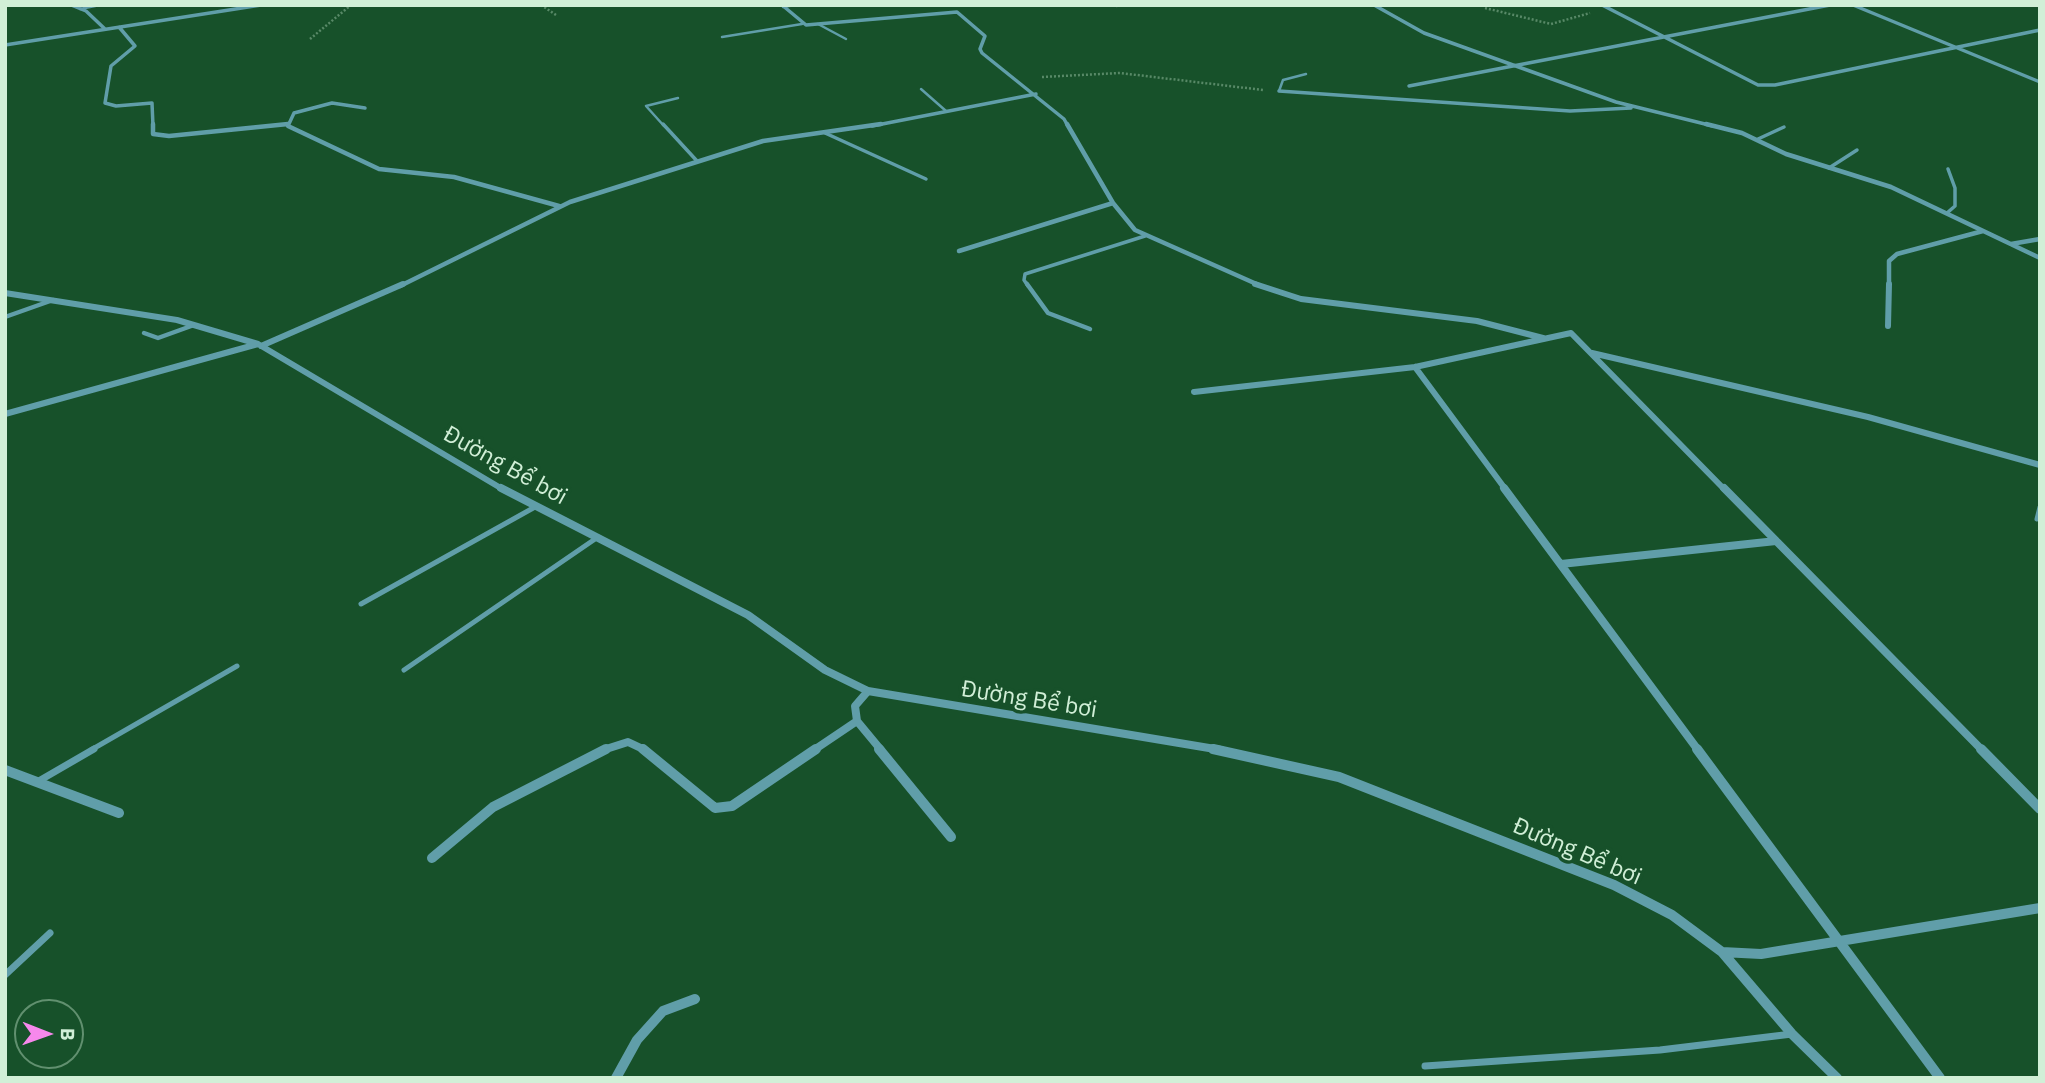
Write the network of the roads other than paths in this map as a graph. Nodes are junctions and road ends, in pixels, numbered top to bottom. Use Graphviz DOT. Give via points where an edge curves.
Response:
graph roads {
  1 [pos="71,5"];
  2 [pos="100,5"];
  3 [pos="261,5"];
  4 [pos="795,5"];
  5 [pos="1374,5"];
  6 [pos="1602,5"];
  7 [pos="1830,5"];
  8 [pos="1853,5"];
  9 [pos="782,6"];
  10 [pos="80,9"];
  11 [pos="802,24"];
  12 [pos="818,24"];
  13 [pos="119,27"];
  14 [pos="105,29"];
  15 [pos="2040,30"];
  16 [pos="722,37"];
  17 [pos="1665,37"];
  18 [pos="846,39"];
  19 [pos="5,45"];
  20 [pos="1952,46"];
  21 [pos="1515,66"];
  22 [pos="1306,74"];
  23 [pos="2040,82"];
  24 [pos="1409,86"];
  25 [pos="921,89"];
  26 [pos="1279,91"];
  27 [pos="1036,94"];
  28 [pos="678,98"];
  29 [pos="1634,107"];
  30 [pos="365,108"];
  31 [pos="946,111"];
  32 [pos="288,126"];
  33 [pos="1784,127"];
  34 [pos="825,133"];
  35 [pos="1758,139"];
  36 [pos="1857,150"];
  37 [pos="697,161"];
  38 [pos="1829,168"];
  39 [pos="1948,169"];
  40 [pos="926,179"];
  41 [pos="1113,203"];
  42 [pos="560,206"];
  43 [pos="1947,213"];
  44 [pos="1984,231"];
  45 [pos="1145,236"];
  46 [pos="2040,239"];
  47 [pos="2010,244"];
  48 [pos="959,251"];
  49 [pos="2040,258"];
  50 [pos="5,293"];
  51 [pos="53,300"];
  52 [pos="5,317"];
  53 [pos="194,325"];
  54 [pos="1888,326"];
  55 [pos="1090,329"];
  56 [pos="145,333"];
  57 [pos="1545,338"];
  58 [pos="259,345"];
  59 [pos="1591,353"];
  60 [pos="1415,367"];
  61 [pos="1194,392"];
  62 [pos="5,414"];
  63 [pos="2040,465"];
  64 [pos="535,506"];
  65 [pos="2040,507"];
  66 [pos="2037,519"];
  67 [pos="598,537"];
  68 [pos="1776,541"];
  69 [pos="1561,564"];
  70 [pos="361,604"];
  71 [pos="237,666"];
  72 [pos="404,670"];
  73 [pos="868,691"];
  74 [pos="857,721"];
  75 [pos="5,770"];
  76 [pos="37,782"];
  77 [pos="2040,809"];
  78 [pos="119,813"];
  79 [pos="951,837"];
  80 [pos="432,858"];
  81 [pos="2040,908"];
  82 [pos="50,933"];
  83 [pos="1839,941"];
  84 [pos="1722,952"];
  85 [pos="5,975"];
  86 [pos="695,999"];
  87 [pos="1793,1034"];
  88 [pos="1424,1066"];
  89 [pos="616,1078"];
  90 [pos="1837,1078"];
  91 [pos="1940,1078"];
  1 -- 10 [label="street"];
  2 -- 10 [label="lane"];
  3 -- 13 [label="street"];
  4 -- 9 [label="lane"];
  5 -- 21 [label="street" via="1424,33"];
  6 -- 17 [label="street"];
  7 -- 17 [label="street"];
  8 -- 20 [label="street"];
  9 -- 11 [label="street"];
  10 -- 14 [label="street"];
  11 -- 12 [label="street"];
  11 -- 16 [label="lane"];
  12 -- 18 [label="lane"];
  12 -- 27 [label="street" via="957,12 985,36 982,53"];
  13 -- 14 [label="street"];
  13 -- 32 [label="street" via="135,46 111,66 105,103 152,103 153,134"];
  14 -- 19 [label="street"];
  15 -- 20 [label="street"];
  17 -- 20 [label="street" via="1758,85"];
  17 -- 21 [label="street"];
  20 -- 23 [label="street"];
  21 -- 24 [label="street"];
  21 -- 29 [label="street"];
  22 -- 26 [label="lane" via="1283,80"];
  25 -- 31 [label="lane"];
  26 -- 29 [label="street" via="1570,111"];
  27 -- 31 [label="street"];
  27 -- 41 [label="street" via="1064,119"];
  28 -- 37 [label="lane" via="646,106"];
  29 -- 35 [label="street"];
  30 -- 32 [label="street" via="332,103 294,113"];
  31 -- 34 [label="street"];
  32 -- 42 [label="street" via="372,166 454,177"];
  33 -- 35 [label="lane"];
  34 -- 37 [label="street" via="763,141"];
  34 -- 40 [label="lane"];
  35 -- 38 [label="street"];
  36 -- 38 [label="lane"];
  37 -- 42 [label="street"];
  38 -- 43 [label="street" via="1891,187"];
  39 -- 43 [label="lane" via="1955,206"];
  41 -- 45 [label="street" via="1129,225"];
  41 -- 48 [label="street"];
  42 -- 58 [label="street" via="358,306"];
  43 -- 44 [label="street"];
  44 -- 47 [label="street"];
  44 -- 54 [label="street" via="1911,249 1889,261"];
  45 -- 55 [label="lane" via="1026,274 1024,281 1048,313"];
  45 -- 57 [label="street" via="1244,280 1301,299 1477,321"];
  46 -- 47 [label="street"];
  47 -- 49 [label="street"];
  50 -- 51 [label="street, Đường Bể bơi"];
  51 -- 52 [label="lane"];
  51 -- 53 [label="street, Đường Bể bơi"];
  53 -- 56 [label="lane" via="159,338"];
  53 -- 58 [label="street, Đường Bể bơi"];
  57 -- 59 [label="street" via="1571,333"];
  57 -- 60 [label="street"];
  58 -- 62 [label="street"];
  58 -- 64 [label="street, Đường Bể bơi"];
  59 -- 63 [label="street" via="1868,417"];
  59 -- 68 [label="street"];
  60 -- 61 [label="street"];
  60 -- 69 [label="street"];
  64 -- 67 [label="street, Đường Bể bơi"];
  64 -- 70 [label="lane"];
  65 -- 66 [label="lane"];
  67 -- 72 [label="lane"];
  67 -- 73 [label="street, Đường Bể bơi" via="748,615 825,670"];
  68 -- 69 [label="street"];
  68 -- 77 [label="street"];
  69 -- 83 [label="street"];
  71 -- 76 [label="lane"];
  73 -- 74 [label="street" via="855,706"];
  73 -- 84 [label="street, Đường Bể bơi" via="1210,748 1339,777 1614,885 1672,915"];
  74 -- 79 [label="street"];
  74 -- 80 [label="street" via="732,806 715,808 638,744 613,745 493,807"];
  75 -- 76 [label="street"];
  76 -- 78 [label="street"];
  81 -- 83 [label="street"];
  82 -- 85 [label="lane"];
  83 -- 84 [label="street" via="1761,954"];
  83 -- 91 [label="street"];
  84 -- 87 [label="street, Đường Bể bơi"];
  86 -- 89 [label="street" via="663,1011 637,1040"];
  87 -- 88 [label="lane" via="1660,1051"];
  87 -- 90 [label="street, Đường Bể bơi"];
}
